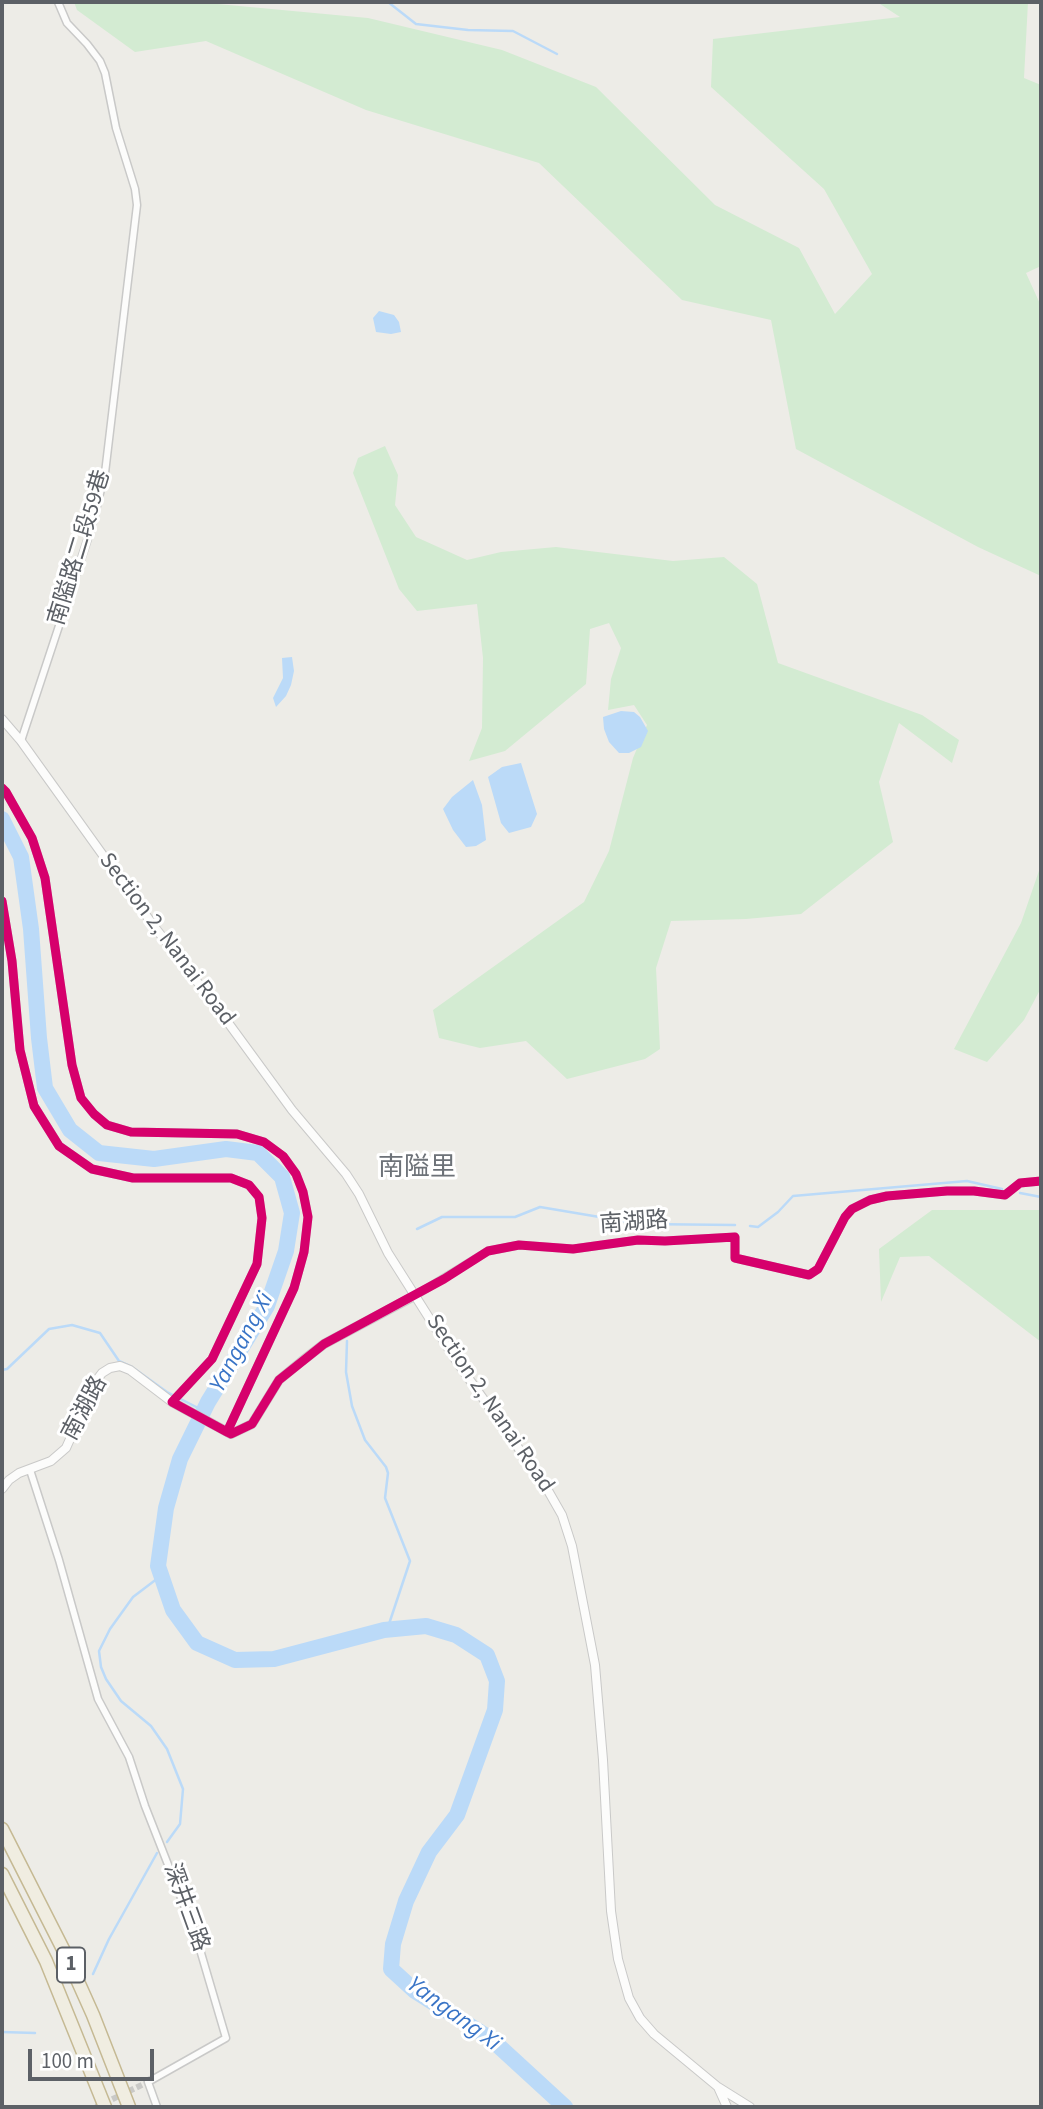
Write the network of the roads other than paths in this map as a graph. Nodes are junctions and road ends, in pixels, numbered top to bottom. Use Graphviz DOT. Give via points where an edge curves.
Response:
graph roads {
  1 [pos="58,2"];
  2 [pos="2,719"];
  3 [pos="21,741"];
  4 [pos="2,788"];
  5 [pos="2,901"];
  6 [pos="1041,1181"];
  7 [pos="416,1295"];
  8 [pos="172,1402"];
  9 [pos="227,1432"];
  10 [pos="30,1469"];
  11 [pos="2,1489"];
  12 [pos="2,1829"];
  13 [pos="2,1874"];
  14 [pos="718,2087"];
  15 [pos="105,2107"];
  16 [pos="130,2107"];
  17 [pos="157,2107"];
  18 [pos="727,2107"];
  19 [pos="750,2107"];
  1 -- 3 [label="street, 南隘路二段59巷" via="68,23 100,61 137,205 112,426 99,498"];
  2 -- 3 [label="street, Section 2, Nanai Road"];
  3 -- 7 [label="street, Section 2, Nanai Road" via="153,925 346,1174"];
  4 -- 9 [label="street" via="32,838 45,878 72,1065 81,1098 107,1125 131,1132 237,1135 264,1142 283,1156 303,1192 308,1217 294,1288"];
  5 -- 8 [label="street" via="20,1050 34,1105 59,1146 92,1169 133,1178 231,1178 249,1185 259,1197 262,1218 257,1264 212,1359"];
  6 -- 7 [label="street, 南湖路" via="1020,1184 1005,1195 947,1191 870,1200 845,1217 818,1269 809,1275 735,1258 735,1237 638,1240 573,1249 519,1245 488,1251"];
  7 -- 9 [label="street, 南湖路" via="324,1345 279,1380 252,1424"];
  7 -- 14 [label="street, Section 2, Nanai Road" via="562,1515 595,1665 618,1959 640,2018"];
  8 -- 9 [label="street, 南湖路"];
  8 -- 10 [label="street, 南湖路" via="130,1370 110,1368 96,1381 66,1448 51,1461"];
  10 -- 11 [label="street, 南湖路"];
  10 -- 17 [label="street, 深井三路" via="99,1699 129,1757 201,1952 226,2038 148,2082"];
  12 -- 16 [label="highway, 1" via="67,1957"];
  13 -- 15 [label="highway, 1" via="46,1961"];
  14 -- 18 [label="street"];
  14 -- 19 [label="street, Section 2, Nanai Road"];
}
